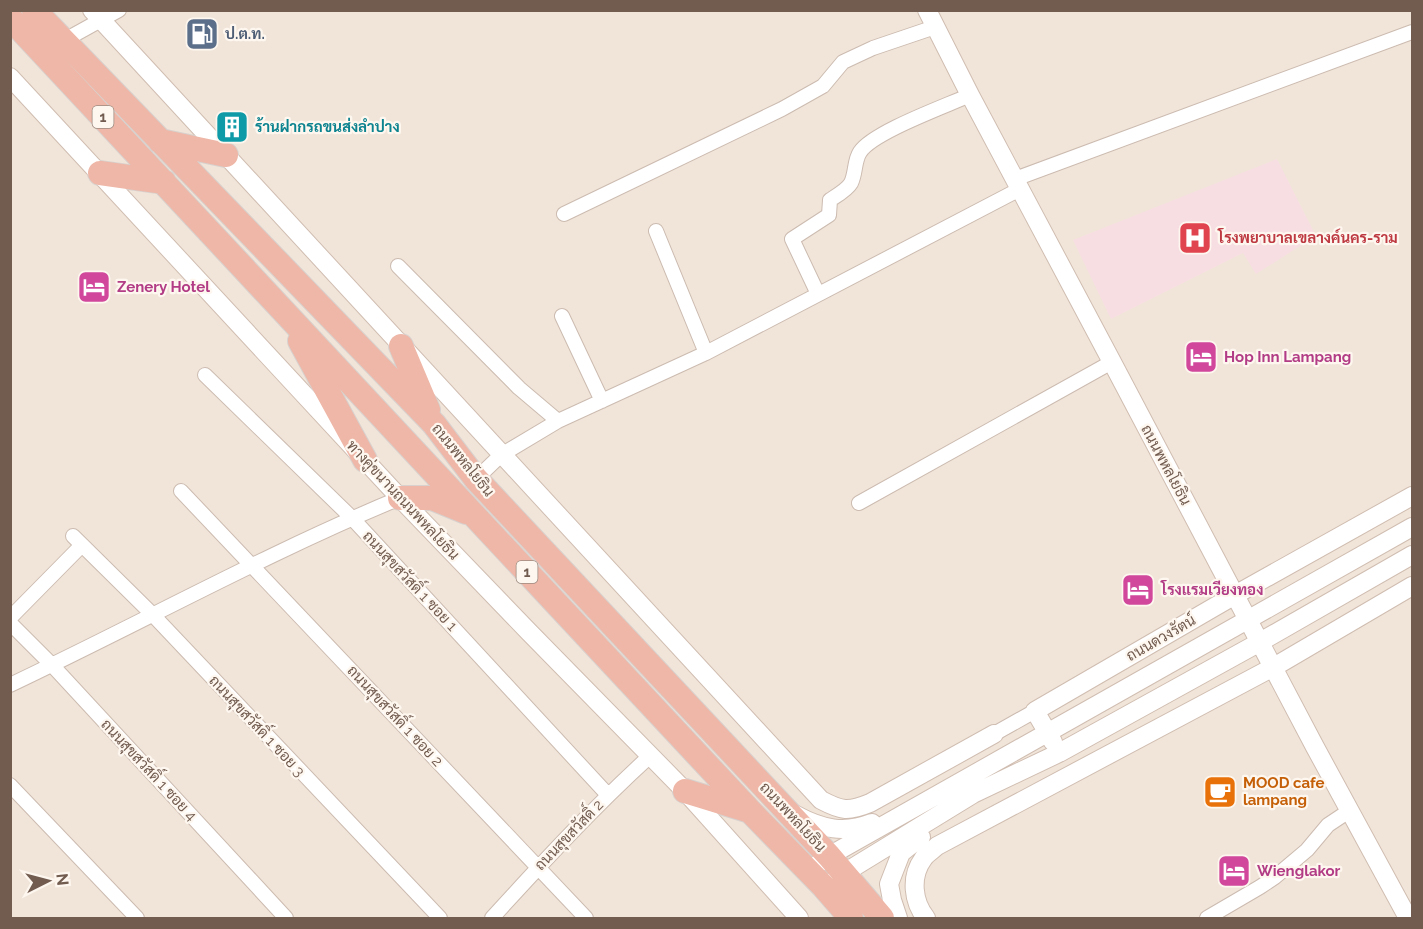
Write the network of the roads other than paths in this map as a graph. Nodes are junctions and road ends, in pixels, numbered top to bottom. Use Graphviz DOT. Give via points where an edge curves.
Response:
graph roads {
  1 [pos="34,10"];
  2 [pos="119,10"];
  3 [pos="96,15"];
  4 [pos="10,18"];
  5 [pos="931,19"];
  6 [pos="1413,32"];
  7 [pos="55,49"];
  8 [pos="10,77"];
  9 [pos="970,95"];
  10 [pos="160,141"];
  11 [pos="226,155"];
  12 [pos="100,173"];
  13 [pos="164,182"];
  14 [pos="1018,184"];
  15 [pos="564,214"];
  16 [pos="656,231"];
  17 [pos="398,266"];
  18 [pos="819,294"];
  19 [pos="283,311"];
  20 [pos="562,316"];
  21 [pos="401,346"];
  22 [pos="706,353"];
  23 [pos="1112,362"];
  24 [pos="205,375"];
  25 [pos="602,401"];
  26 [pos="558,421"];
  27 [pos="434,424"];
  28 [pos="501,455"];
  29 [pos="365,460"];
  30 [pos="476,479"];
  31 [pos="181,491"];
  32 [pos="1413,496"];
  33 [pos="400,498"];
  34 [pos="859,502"];
  35 [pos="474,515"];
  36 [pos="352,518"];
  37 [pos="1413,527"];
  38 [pos="1413,555"];
  39 [pos="252,565"];
  40 [pos="1413,586"];
  41 [pos="1235,595"];
  42 [pos="153,615"];
  43 [pos="10,618"];
  44 [pos="1248,619"];
  45 [pos="10,623"];
  46 [pos="1260,642"];
  47 [pos="52,665"];
  48 [pos="1273,667"];
  49 [pos="10,685"];
  50 [pos="1035,711"];
  51 [pos="1047,732"];
  52 [pos="994,734"];
  53 [pos="1059,753"];
  54 [pos="650,756"];
  55 [pos="1071,776"];
  56 [pos="10,785"];
  57 [pos="685,791"];
  58 [pos="973,794"];
  59 [pos="608,795"];
  60 [pos="918,805"];
  61 [pos="786,810"];
  62 [pos="750,811"];
  63 [pos="1349,812"];
  64 [pos="837,865"];
  65 [pos="537,868"];
  66 [pos="816,879"];
  67 [pos="137,918"];
  68 [pos="286,918"];
  69 [pos="440,918"];
  70 [pos="492,918"];
  71 [pos="586,918"];
  72 [pos="799,918"];
  73 [pos="851,918"];
  74 [pos="882,918"];
  75 [pos="898,918"];
  76 [pos="926,918"];
  77 [pos="1207,918"];
  78 [pos="1408,918"];
  1 -- 7 [label="highway, ถนนพหลโยธิน / 1"];
  2 -- 3 [label="street"];
  3 -- 7 [label="street"];
  3 -- 11 [label="main road"];
  4 -- 7 [label="highway, ถนนพหลโยธิน / 1"];
  5 -- 9 [label="main road, ถนนพหลโยธิน"];
  5 -- 15 [label="street" via="843,62 823,86 782,109"];
  6 -- 14 [label="street"];
  7 -- 10 [label="highway, ถนนพหลโยธิน / 1"];
  7 -- 13 [label="highway, ถนนพหลโยธิน / 1"];
  8 -- 12 [label="main road, ทางคู่ขนานถนนพหลโยธิน"];
  9 -- 14 [label="main road, ถนนพหลโยธิน"];
  9 -- 18 [label="street" via="867,144 859,153 851,183 830,200 829,215 792,239"];
  10 -- 11 [label="highway"];
  10 -- 27 [label="highway, ถนนพหลโยธิน / 1"];
  11 -- 21 [label="main road"];
  12 -- 13 [label="highway"];
  12 -- 29 [label="main road, ทางคู่ขนานถนนพหลโยธิน"];
  13 -- 19 [label="highway, ถนนพหลโยธิน / 1"];
  14 -- 18 [label="street"];
  14 -- 23 [label="main road, ถนนพหลโยธิน"];
  16 -- 22 [label="street"];
  17 -- 26 [label="street" via="519,388"];
  18 -- 22 [label="street"];
  19 -- 29 [label="highway"];
  19 -- 35 [label="highway, ถนนพหลโยธิน / 1"];
  20 -- 25 [label="street"];
  21 -- 27 [label="highway"];
  21 -- 28 [label="main road"];
  22 -- 25 [label="street"];
  23 -- 34 [label="street"];
  23 -- 41 [label="main road, ถนนพหลโยธิน"];
  24 -- 36 [label="street, ถนนสุขสวัสดิ์ 1 ซอย 1"];
  25 -- 26 [label="street"];
  26 -- 28 [label="street"];
  27 -- 30 [label="highway, ถนนพหลโยธิน / 1"];
  28 -- 30 [label="street"];
  28 -- 52 [label="main road" via="821,800 837,809 854,810"];
  29 -- 33 [label="main road, ทางคู่ขนานถนนพหลโยธิน"];
  30 -- 61 [label="highway, ถนนพหลโยธิน / 1"];
  31 -- 39 [label="street, ถนนสุขสวัสดิ์ 1 ซอย 2"];
  32 -- 41 [label="main road, ถนนดวงรัตน์"];
  33 -- 35 [label="highway" via="432,498"];
  33 -- 36 [label="street"];
  33 -- 54 [label="main road, ทางคู่ขนานถนนพหลโยธิน"];
  35 -- 62 [label="highway, ถนนพหลโยธิน / 1"];
  36 -- 39 [label="street"];
  36 -- 59 [label="street, ถนนสุขสวัสดิ์ 1 ซอย 1"];
  37 -- 44 [label="main road"];
  38 -- 46 [label="main road"];
  39 -- 42 [label="street"];
  39 -- 65 [label="street, ถนนสุขสวัสดิ์ 1 ซอย 2"];
  40 -- 48 [label="main road"];
  41 -- 44 [label="main road, ถนนพหลโยธิน"];
  41 -- 50 [label="main road, ถนนดวงรัตน์"];
  42 -- 43 [label="street, ถนนสุขสวัสดิ์ 1 ซอย 3" via="77,540"];
  42 -- 47 [label="street"];
  42 -- 69 [label="street, ถนนสุขสวัสดิ์ 1 ซอย 3"];
  44 -- 46 [label="main road, ถนนพหลโยธิน"];
  44 -- 51 [label="main road"];
  45 -- 47 [label="street, ถนนสุขสวัสดิ์ 1 ซอย 4"];
  46 -- 48 [label="main road, ถนนพหลโยธิน"];
  46 -- 53 [label="main road"];
  47 -- 49 [label="street"];
  47 -- 68 [label="street, ถนนสุขสวัสดิ์ 1 ซอย 4"];
  48 -- 55 [label="main road"];
  48 -- 63 [label="main road, ถนนพหลโยธิน"];
  50 -- 51 [label="main road"];
  50 -- 52 [label="street"];
  51 -- 53 [label="main road"];
  51 -- 60 [label="main road"];
  53 -- 55 [label="main road"];
  53 -- 58 [label="main road"];
  54 -- 57 [label="main road, ทางคู่ขนานถนนพหลโยธิน"];
  54 -- 59 [label="street, ถนนสุขสวัสดิ์ 2"];
  55 -- 76 [label="main road" via="937,846 923,859 915,874 915,890"];
  56 -- 67 [label="street"];
  57 -- 62 [label="highway"];
  57 -- 72 [label="main road, ทางคู่ขนานถนนพหลโยธิน"];
  58 -- 64 [label="main road"];
  58 -- 75 [label="main road" via="901,853 889,884"];
  59 -- 65 [label="street, ถนนสุขสวัสดิ์ 2"];
  60 -- 61 [label="main road" via="860,828 843,830 813,824"];
  60 -- 64 [label="main road"];
  61 -- 64 [label="highway, ถนนพหลโยธิน / 1"];
  62 -- 66 [label="highway, ถนนพหลโยธิน / 1"];
  63 -- 77 [label="street" via="1328,825 1307,850 1275,877"];
  63 -- 78 [label="main road, ถนนพหลโยธิน"];
  64 -- 66 [label="main road"];
  64 -- 74 [label="highway, ถนนพหลโยธิน / 1"];
  65 -- 70 [label="street, ถนนสุขสวัสดิ์ 2"];
  65 -- 71 [label="street, ถนนสุขสวัสดิ์ 1 ซอย 2"];
  66 -- 73 [label="highway, ถนนพหลโยธิน / 1"];
}
